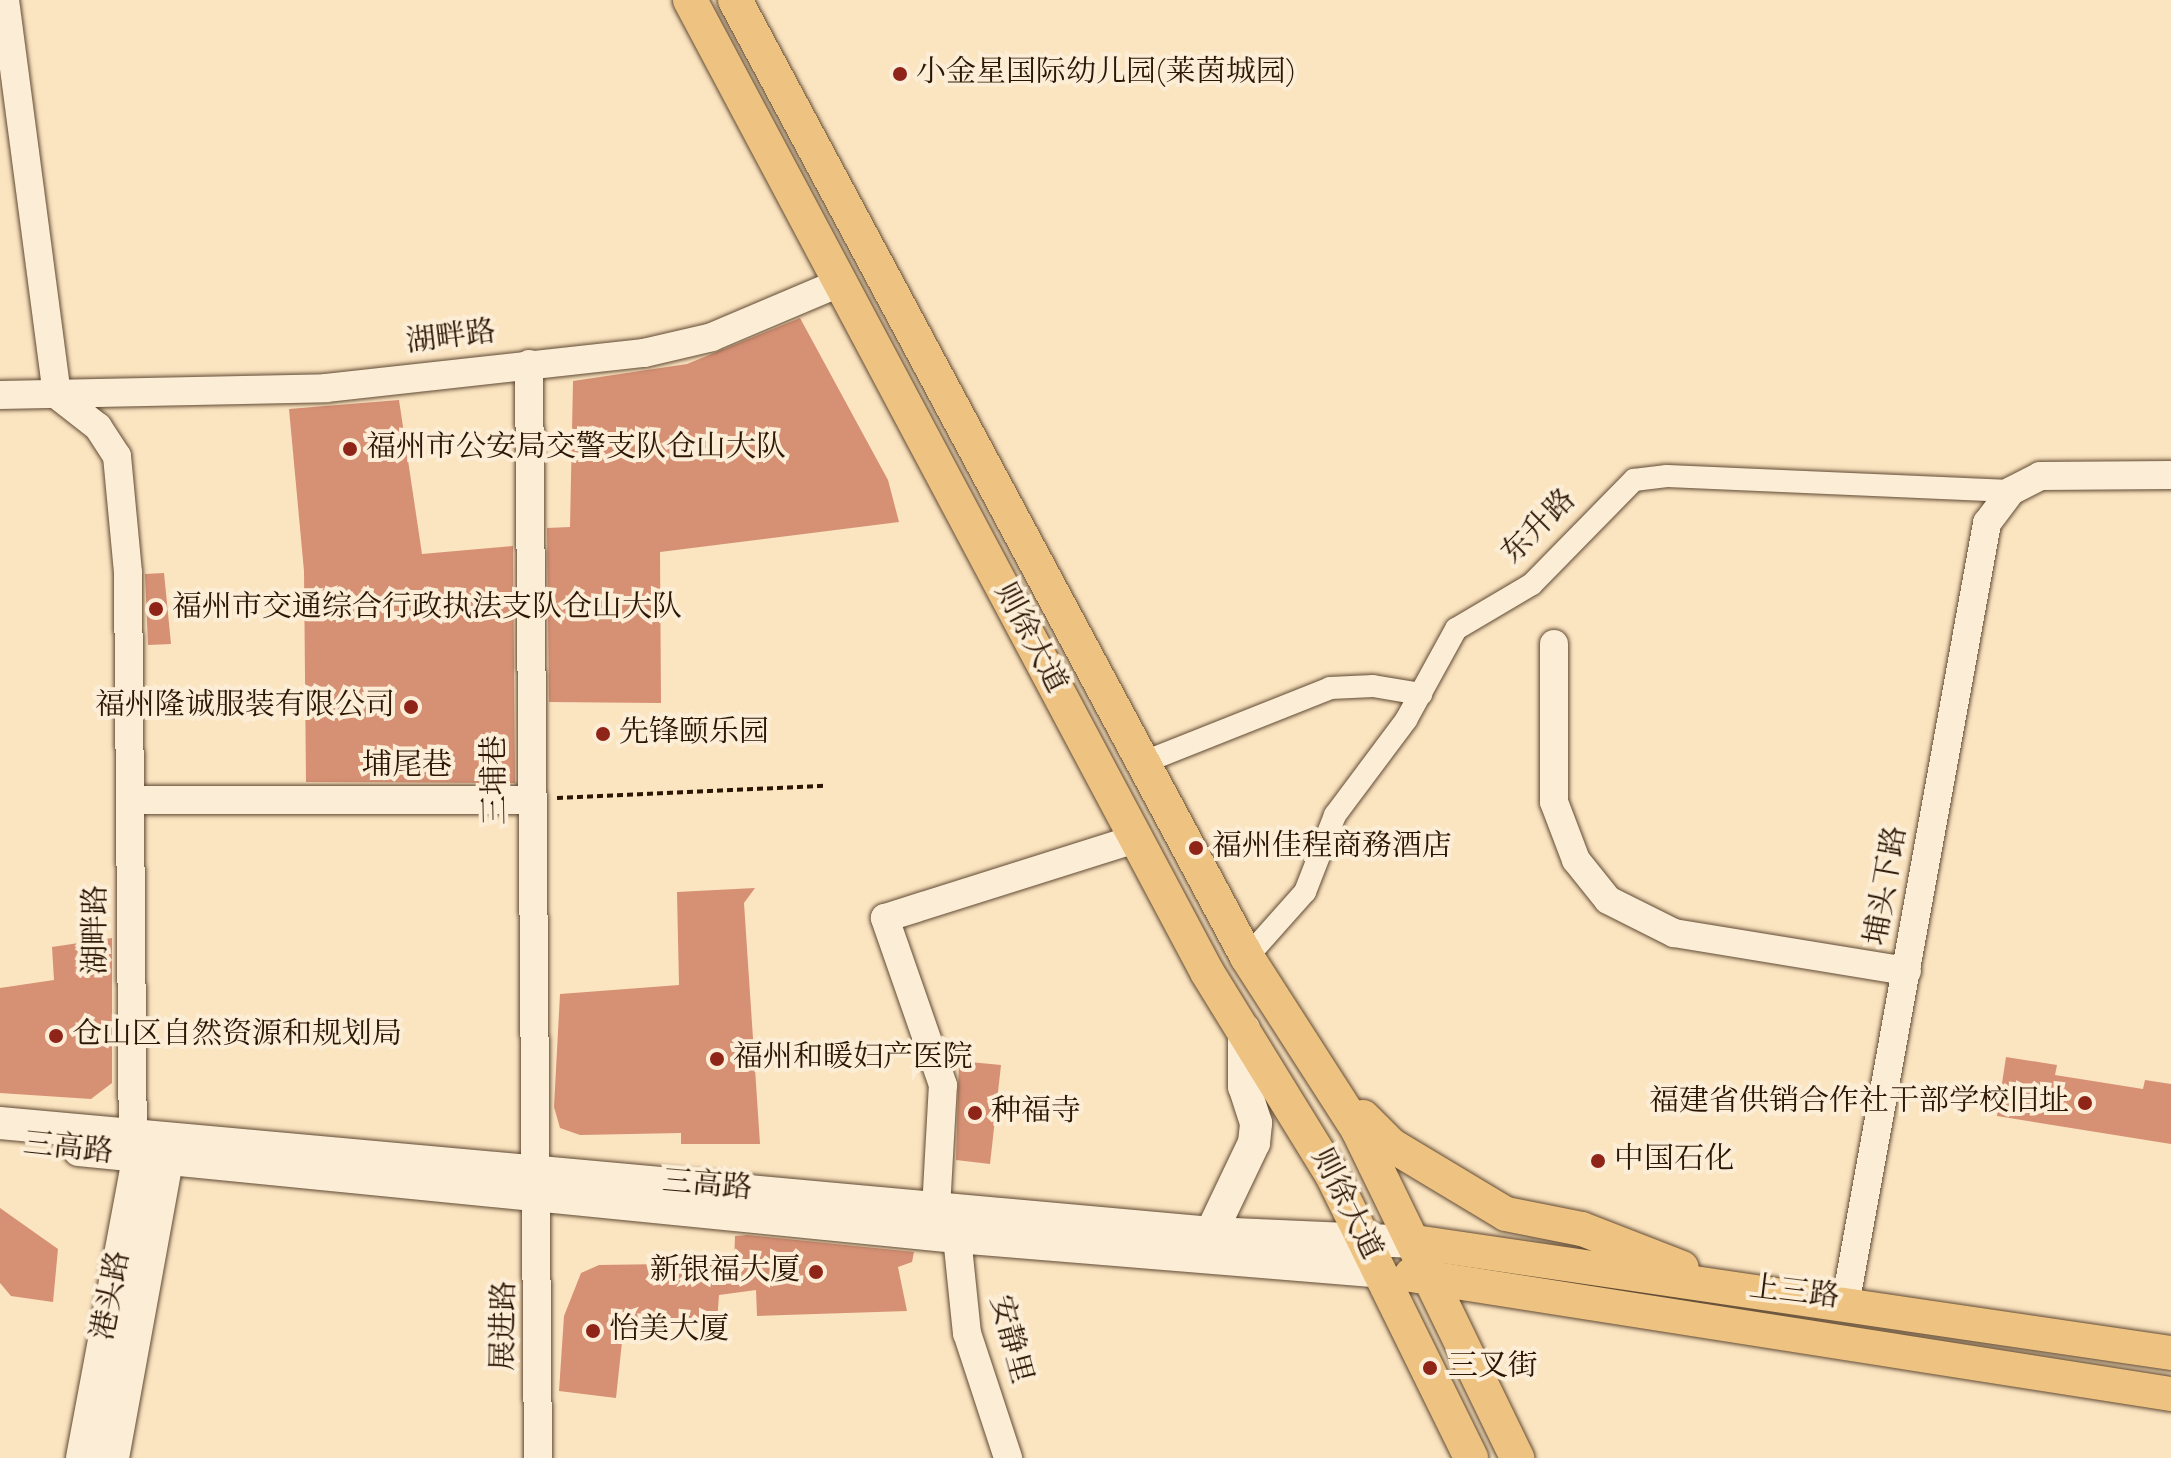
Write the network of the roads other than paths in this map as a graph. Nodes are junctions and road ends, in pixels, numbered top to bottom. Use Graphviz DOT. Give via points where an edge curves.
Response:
graph roads {
  1 [pos="5,0"];
  2 [pos="690,0"];
  3 [pos="735,0"];
  4 [pos="712,15"];
  5 [pos="839,283"];
  6 [pos="529,364"];
  7 [pos="0,395"];
  8 [pos="57,395"];
  9 [pos="2171,475"];
  10 [pos="2011,491"];
  11 [pos="1554,644"];
  12 [pos="1421,694"];
  13 [pos="1147,761"];
  14 [pos="132,800"];
  15 [pos="531,800"];
  16 [pos="1135,839"];
  17 [pos="1247,957"];
  18 [pos="1907,971"];
  19 [pos="1290,1023"];
  20 [pos="1244,1029"];
  21 [pos="0,1123"];
  22 [pos="0,1143"];
  23 [pos="148,1146"];
  24 [pos="539,1182"];
  25 [pos="936,1209"];
  26 [pos="1211,1233"];
  27 [pos="957,1237"];
  28 [pos="1362,1238"];
  29 [pos="1415,1242"];
  30 [pos="1379,1272"];
  31 [pos="1429,1276"];
  32 [pos="1719,1285"];
  33 [pos="1846,1300"];
  34 [pos="2171,1353"];
  35 [pos="2171,1394"];
  36 [pos="82,1458"];
  37 [pos="113,1458"];
  38 [pos="538,1458"];
  39 [pos="1008,1458"];
  40 [pos="1471,1458"];
  41 [pos="1517,1458"];
  1 -- 8 [label="street"];
  2 -- 4 [label="main road, 则徐大道"];
  3 -- 13 [label="main road, 则徐大道"];
  4 -- 5 [label="main road, 则徐大道"];
  5 -- 6 [label="street, 湖畔路" via="681,346"];
  5 -- 16 [label="main road, 则徐大道"];
  6 -- 8 [label="street, 湖畔路" via="326,388"];
  6 -- 15 [label="street, 三埔巷"];
  7 -- 8 [label="street, 湖畔路"];
  8 -- 14 [label="street, 湖畔路" via="98,427 117,456 128,573"];
  9 -- 10 [label="street" via="2051,474"];
  10 -- 12 [label="street, 东升路" via="1667,476 1634,480 1532,584 1456,629"];
  10 -- 18 [label="street, 埔头下路" via="1987,523"];
  11 -- 18 [label="street" via="1554,802 1576,860 1608,900 1674,933"];
  12 -- 13 [label="street" via="1373,686 1330,688"];
  12 -- 17 [label="street, 东升路" via="1335,815 1305,892"];
  13 -- 17 [label="main road, 则徐大道"];
  14 -- 15 [label="street, 埔尾巷"];
  14 -- 23 [label="street, 湖畔路"];
  15 -- 24 [label="street, 三埔巷"];
  16 -- 20 [label="main road, 则徐大道"];
  16 -- 25 [label="street" via="885,918 943,1085"];
  17 -- 19 [label="main road, 则徐大道"];
  18 -- 33 [label="street, 埔头下路"];
  19 -- 29 [label="main road, 则徐大道" via="1358,1130"];
  19 -- 32 [label="main road" via="1379,1136 1484,1203 1506,1214 1630,1244"];
  20 -- 26 [label="main road" via="1244,1087 1256,1123 1254,1143"];
  20 -- 28 [label="main road, 则徐大道" via="1332,1175"];
  21 -- 23 [label="main road, 三高路"];
  22 -- 23 [label="main road, 三高路"];
  23 -- 24 [label="main road, 三高路"];
  23 -- 36 [label="main road, 港头路"];
  23 -- 37 [label="main road, 港头路"];
  24 -- 25 [label="main road, 三高路"];
  24 -- 27 [label="main road, 三高路"];
  24 -- 38 [label="street, 展进路"];
  25 -- 26 [label="main road, 三高路"];
  26 -- 28 [label="main road, 三高路"];
  27 -- 30 [label="main road, 三高路"];
  27 -- 39 [label="street, 安静里" via="967,1333"];
  28 -- 29 [label="main road, 三高路"];
  28 -- 30 [label="main road, 则徐大道"];
  29 -- 31 [label="main road, 则徐大道"];
  29 -- 32 [label="main road, 上三路"];
  30 -- 31 [label="main road, 上三路"];
  30 -- 40 [label="main road, 则徐大道"];
  31 -- 35 [label="main road, 上三路"];
  31 -- 41 [label="main road, 则徐大道"];
  32 -- 33 [label="main road, 上三路"];
  33 -- 34 [label="main road, 上三路"];
}
